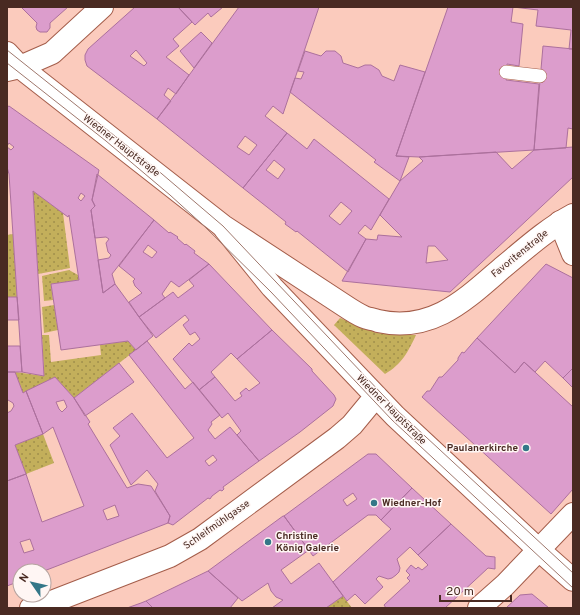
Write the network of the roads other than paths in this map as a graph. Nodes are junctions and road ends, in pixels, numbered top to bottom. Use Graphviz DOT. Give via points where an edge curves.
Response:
graph roads {
  1 [pos="102,7"];
  2 [pos="11,63"];
  3 [pos="506,72"];
  4 [pos="540,76"];
  5 [pos="567,218"];
  6 [pos="223,226"];
  7 [pos="573,254"];
  8 [pos="470,296"];
  9 [pos="376,396"];
  10 [pos="573,514"];
  11 [pos="539,550"];
  12 [pos="573,580"];
  13 [pos="31,608"];
  14 [pos="479,608"];
  1 -- 2 [label="street" via="52,52"];
  2 -- 6 [label="street, Wiedner Hauptstraße"];
  3 -- 4 [label="lane"];
  5 -- 7 [label="street"];
  5 -- 8 [label="street, Favoritenstraße" via="531,244"];
  6 -- 8 [label="street, Wiedner Hauptstraße" via="364,317 392,324 417,323 457,306"];
  6 -- 9 [label="street, Wiedner Hauptstraße" via="272,287"];
  9 -- 11 [label="street, Wiedner Hauptstraße"];
  9 -- 13 [label="street, Schleifmühlgasse" via="352,425 337,438 200,539 170,556"];
  10 -- 11 [label="street"];
  11 -- 12 [label="street, Wiedner Hauptstraße"];
  11 -- 14 [label="street"];
}
